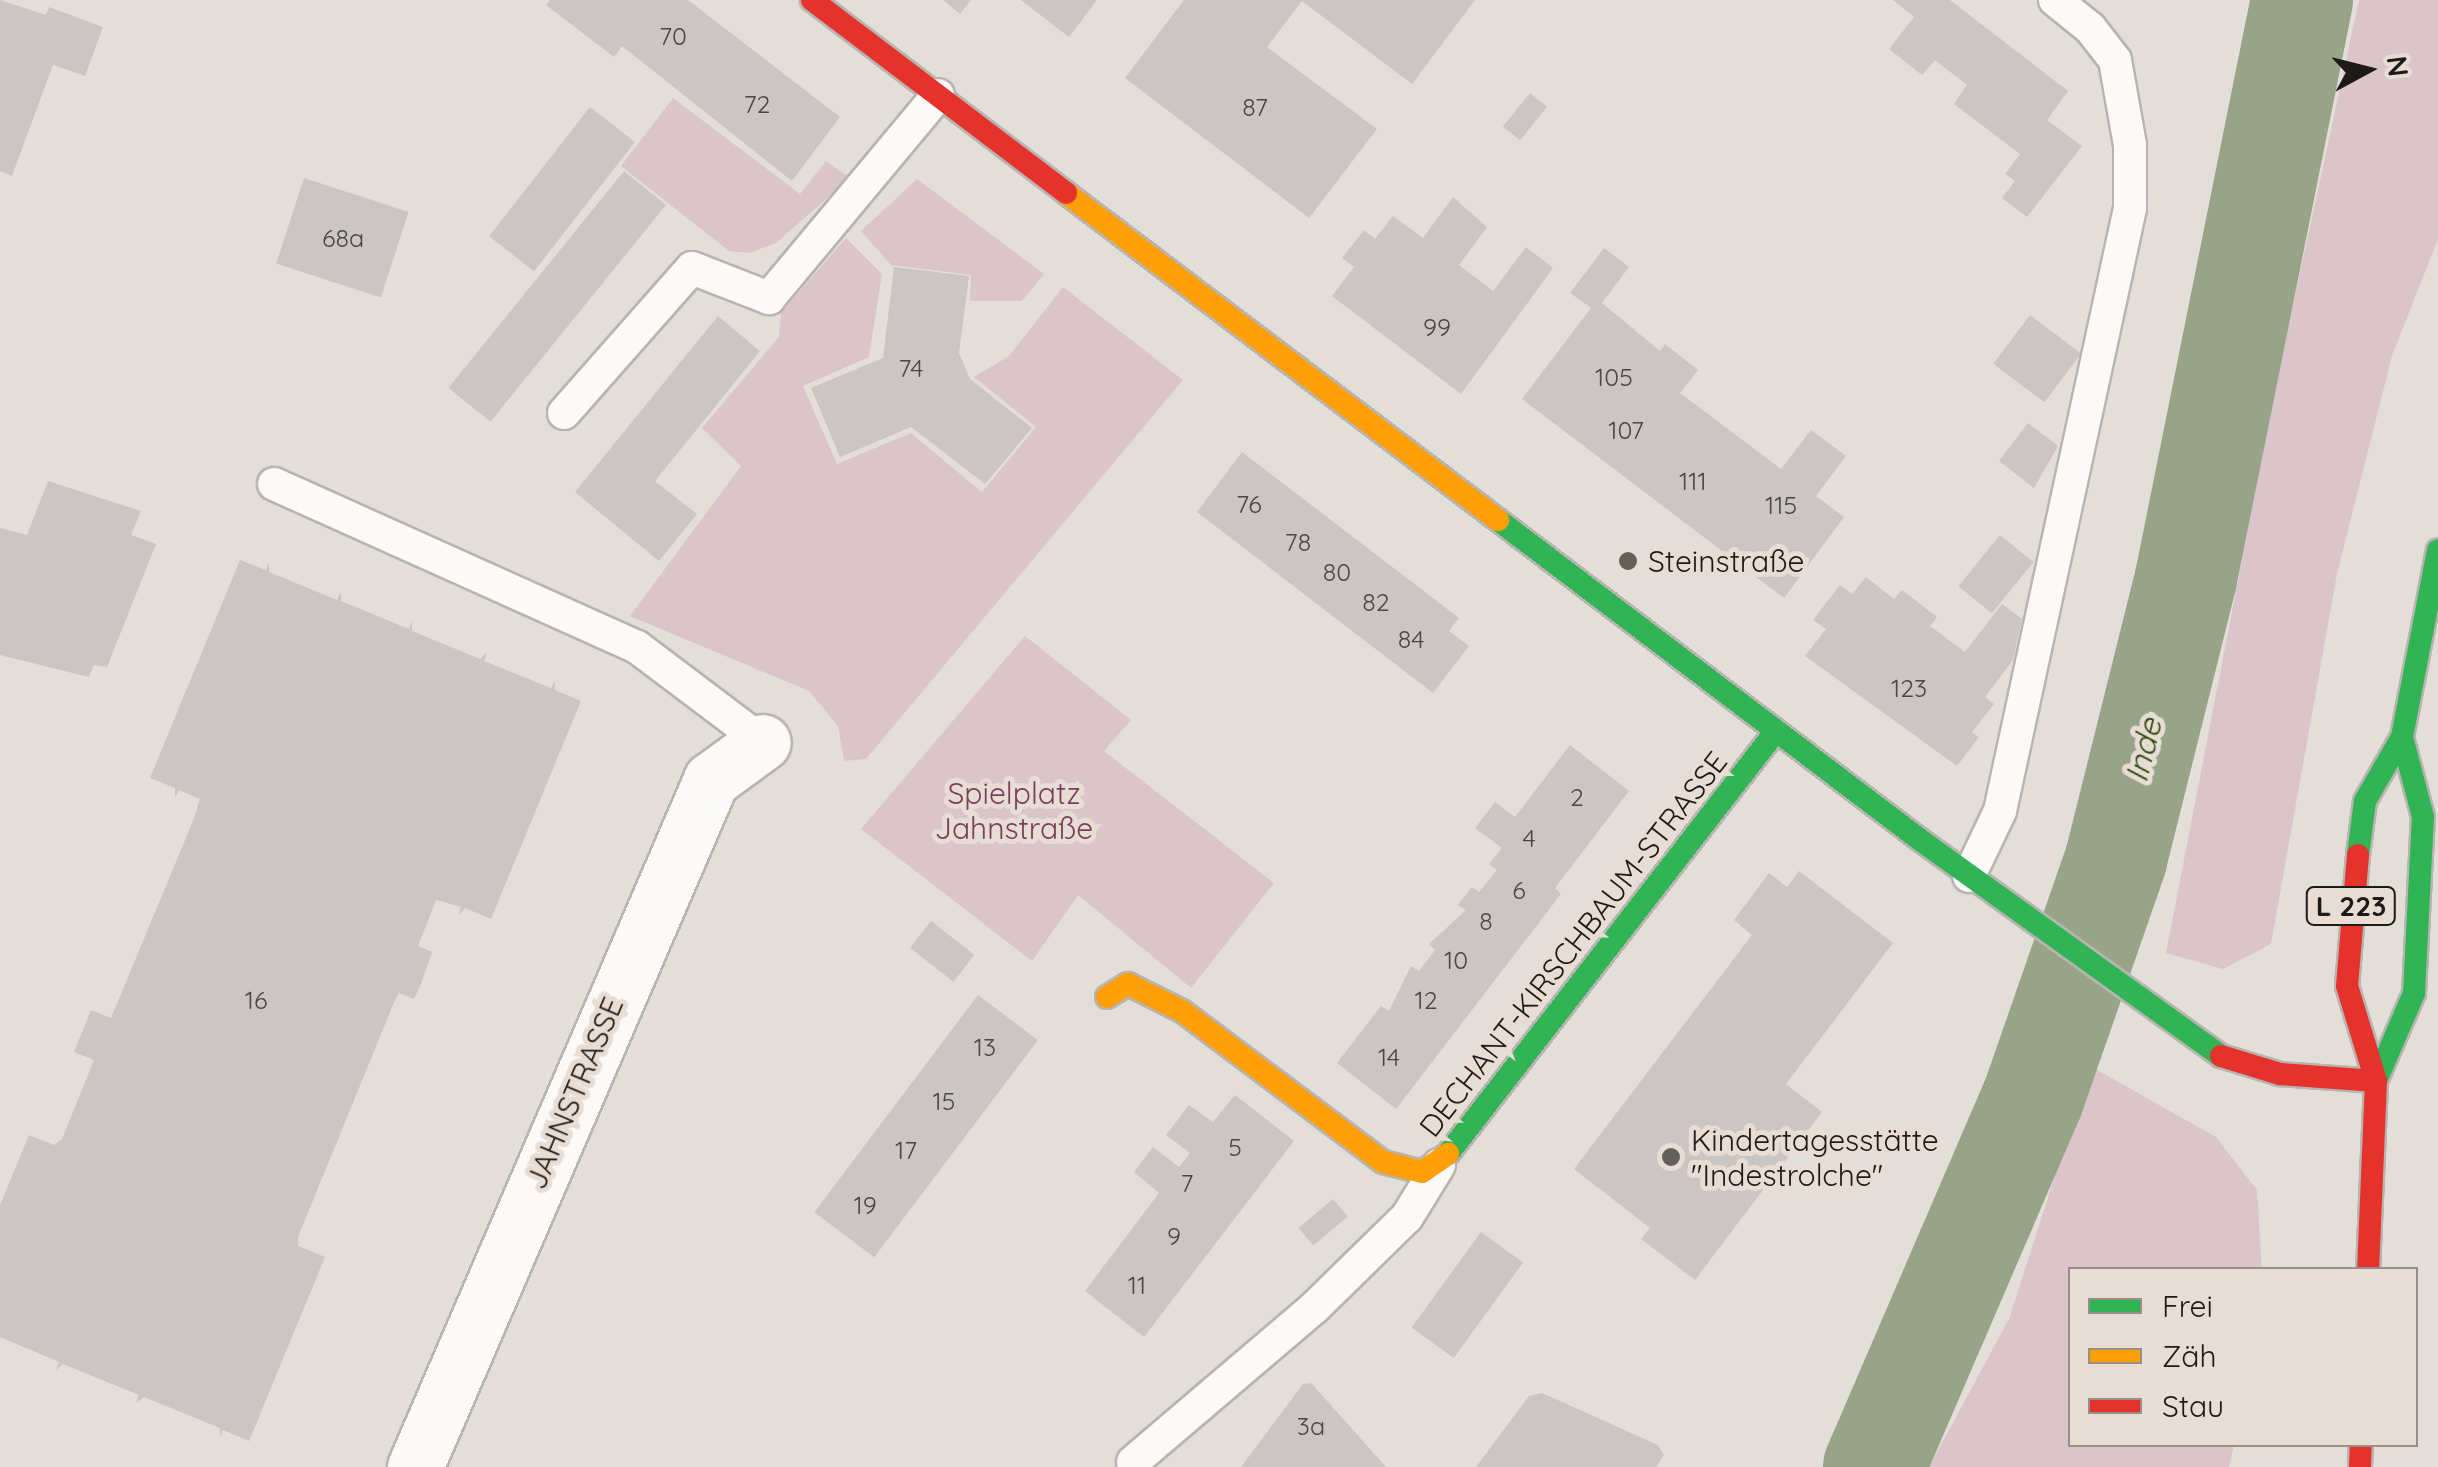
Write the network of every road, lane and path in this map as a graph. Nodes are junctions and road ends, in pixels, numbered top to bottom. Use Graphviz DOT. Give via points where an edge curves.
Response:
graph roads {
  1 [pos="812,0"];
  2 [pos="2055,0"];
  3 [pos="938,95"];
  4 [pos="564,412"];
  5 [pos="274,484"];
  6 [pos="2438,550"];
  7 [pos="1776,731"];
  8 [pos="2402,737"];
  9 [pos="763,742"];
  10 [pos="1976,881"];
  11 [pos="1107,996"];
  12 [pos="2376,1082"];
  13 [pos="1440,1165"];
  14 [pos="2368,1267"];
  15 [pos="1132,1462"];
  16 [pos="415,1467"];
  1 -- 3 [label="street"];
  2 -- 10 [label="lane" via="2090,28 2114,60 2130,146 2130,208 2000,812"];
  3 -- 4 [label="lane" via="770,298 692,268"];
  3 -- 7 [label="street"];
  5 -- 9 [label="lane" via="637,647"];
  6 -- 8 [label="street, L 223"];
  7 -- 10 [label="street"];
  7 -- 13 [label="street, DECHANT-KIRSCHBAUM-STRASSE"];
  8 -- 12 [label="street, L 223" via="2423,817 2414,993"];
  8 -- 12 [label="street, L 223" via="2365,801 2350,908 2346,986"];
  9 -- 16 [label="street, JAHNSTRASSE" via="711,780"];
  10 -- 12 [label="street" via="2213,1053 2280,1074"];
  11 -- 13 [label="street, DECHANT-KIRSCHBAUM-STRASSE" via="1128,984 1182,1011 1383,1162 1422,1172"];
  12 -- 14 [label="street, L 223"];
  13 -- 15 [label="lane" via="1407,1217 1314,1308"];
}
